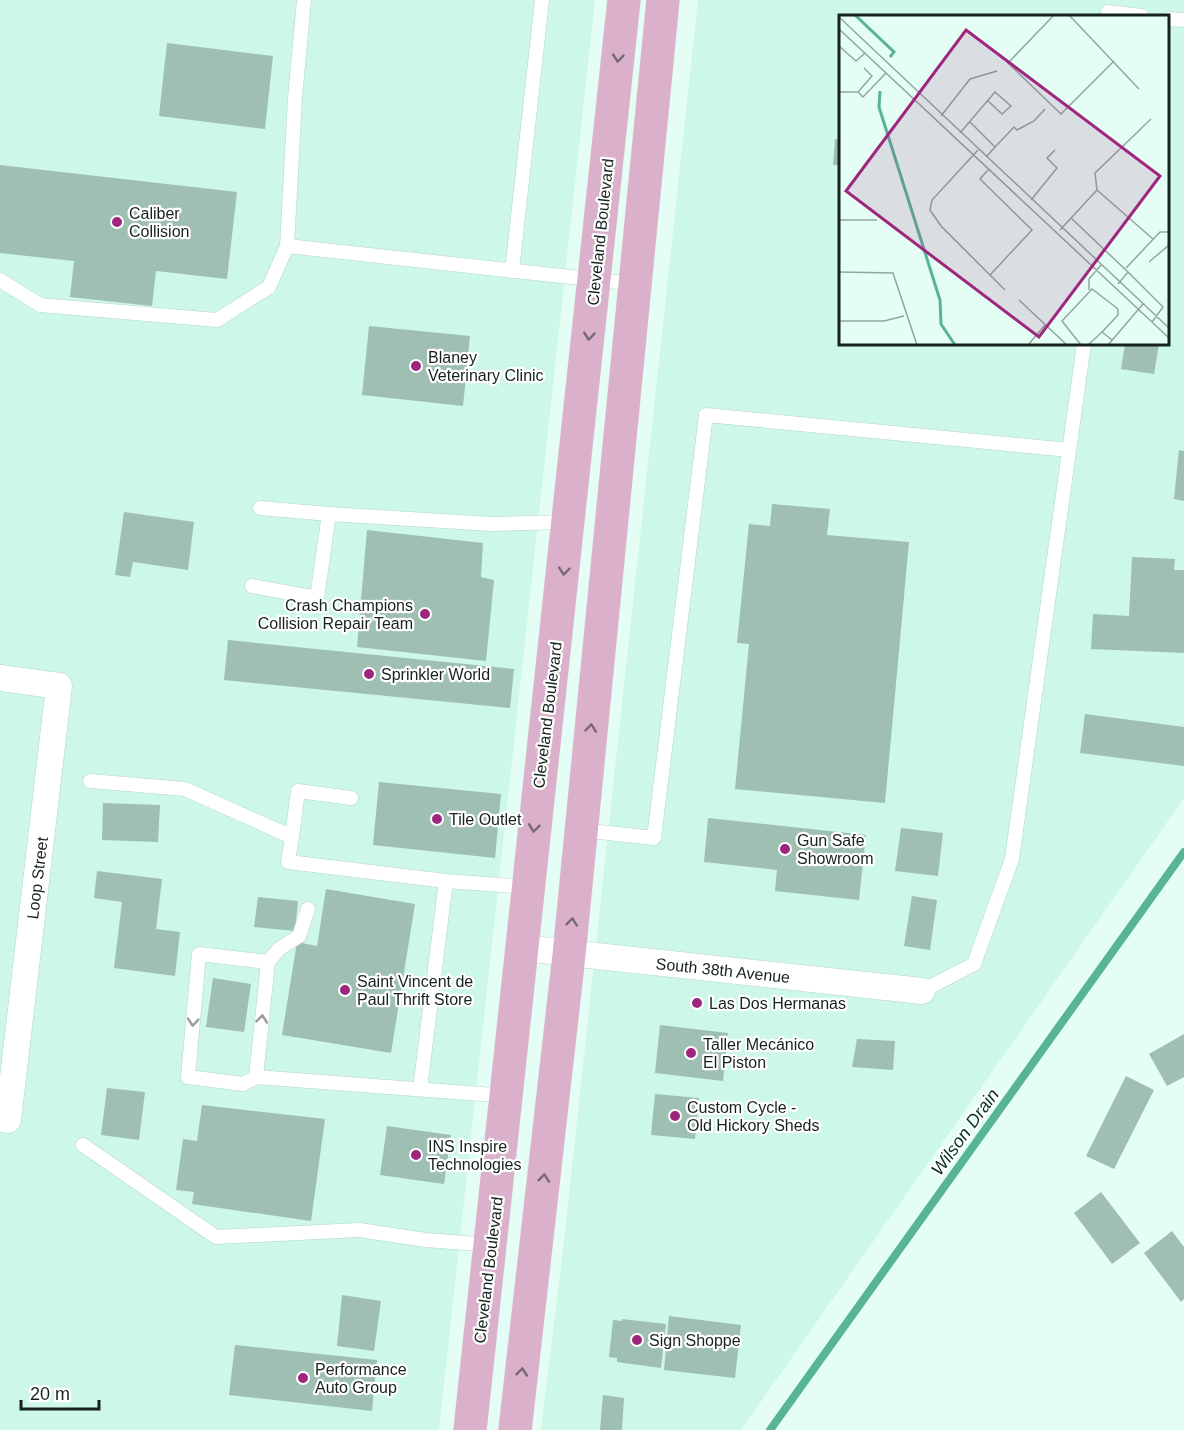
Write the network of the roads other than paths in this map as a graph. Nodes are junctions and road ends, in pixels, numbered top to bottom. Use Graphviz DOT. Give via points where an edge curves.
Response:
graph roads {
  1 [pos="304,0"];
  2 [pos="542,0"];
  3 [pos="624,0"];
  4 [pos="663,0"];
  5 [pos="1108,10"];
  6 [pos="1136,15"];
  7 [pos="1169,19"];
  8 [pos="1184,20"];
  9 [pos="287,246"];
  10 [pos="512,271"];
  11 [pos="0,280"];
  12 [pos="595,280"];
  13 [pos="635,284"];
  14 [pos="1084,345"];
  15 [pos="1069,450"];
  16 [pos="260,508"];
  17 [pos="329,514"];
  18 [pos="569,522"];
  19 [pos="252,586"];
  20 [pos="0,678"];
  21 [pos="90,781"];
  22 [pos="351,798"];
  23 [pos="581,830"];
  24 [pos="292,837"];
  25 [pos="446,881"];
  26 [pos="527,887"];
  27 [pos="308,909"];
  28 [pos="523,948"];
  29 [pos="569,955"];
  30 [pos="268,963"];
  31 [pos="922,991"];
  32 [pos="256,1077"];
  33 [pos="420,1089"];
  34 [pos="508,1096"];
  35 [pos="0,1119"];
  36 [pos="83,1145"];
  37 [pos="491,1245"];
  38 [pos="470,1430"];
  39 [pos="515,1430"];
  1 -- 9 [label="lane"];
  2 -- 10 [label="lane"];
  3 -- 12 [label="main road, Cleveland Boulevard, one-way"];
  4 -- 13 [label="main road"];
  5 -- 6 [label="lane"];
  7 -- 8 [label="lane"];
  9 -- 10 [label="lane"];
  9 -- 11 [label="lane" via="269,287 217,320 40,306"];
  10 -- 12 [label="lane"];
  12 -- 13 [label="lane"];
  12 -- 18 [label="main road, Cleveland Boulevard, one-way"];
  23 -- 13 [label="main road, one-way"];
  14 -- 15 [label="lane"];
  15 -- 23 [label="lane" via="706,415 654,838"];
  15 -- 31 [label="lane" via="1012,859 974,964"];
  16 -- 17 [label="lane"];
  17 -- 18 [label="lane" via="491,524"];
  17 -- 19 [label="lane" via="317,598"];
  18 -- 26 [label="main road, Cleveland Boulevard, one-way"];
  20 -- 35 [label="street, Loop Street" via="59,686 8,1120"];
  21 -- 24 [label="lane" via="185,789"];
  22 -- 24 [label="lane" via="298,791"];
  29 -- 23 [label="main road, one-way"];
  24 -- 25 [label="lane" via="288,862"];
  25 -- 26 [label="lane"];
  25 -- 33 [label="lane"];
  26 -- 28 [label="main road, Cleveland Boulevard"];
  27 -- 30 [label="lane" via="299,936 279,949"];
  28 -- 29 [label="street, South 38th Avenue"];
  28 -- 34 [label="main road, Cleveland Boulevard"];
  29 -- 31 [label="street, South 38th Avenue"];
  39 -- 29 [label="main road, one-way"];
  32 -- 30 [label="lane, one-way"];
  30 -- 32 [label="lane, one-way" via="199,954 188,1077 243,1084"];
  32 -- 33 [label="lane"];
  33 -- 34 [label="lane"];
  34 -- 37 [label="main road, Cleveland Boulevard"];
  36 -- 37 [label="lane" via="216,1237 359,1230"];
  37 -- 38 [label="main road, Cleveland Boulevard"];
}
